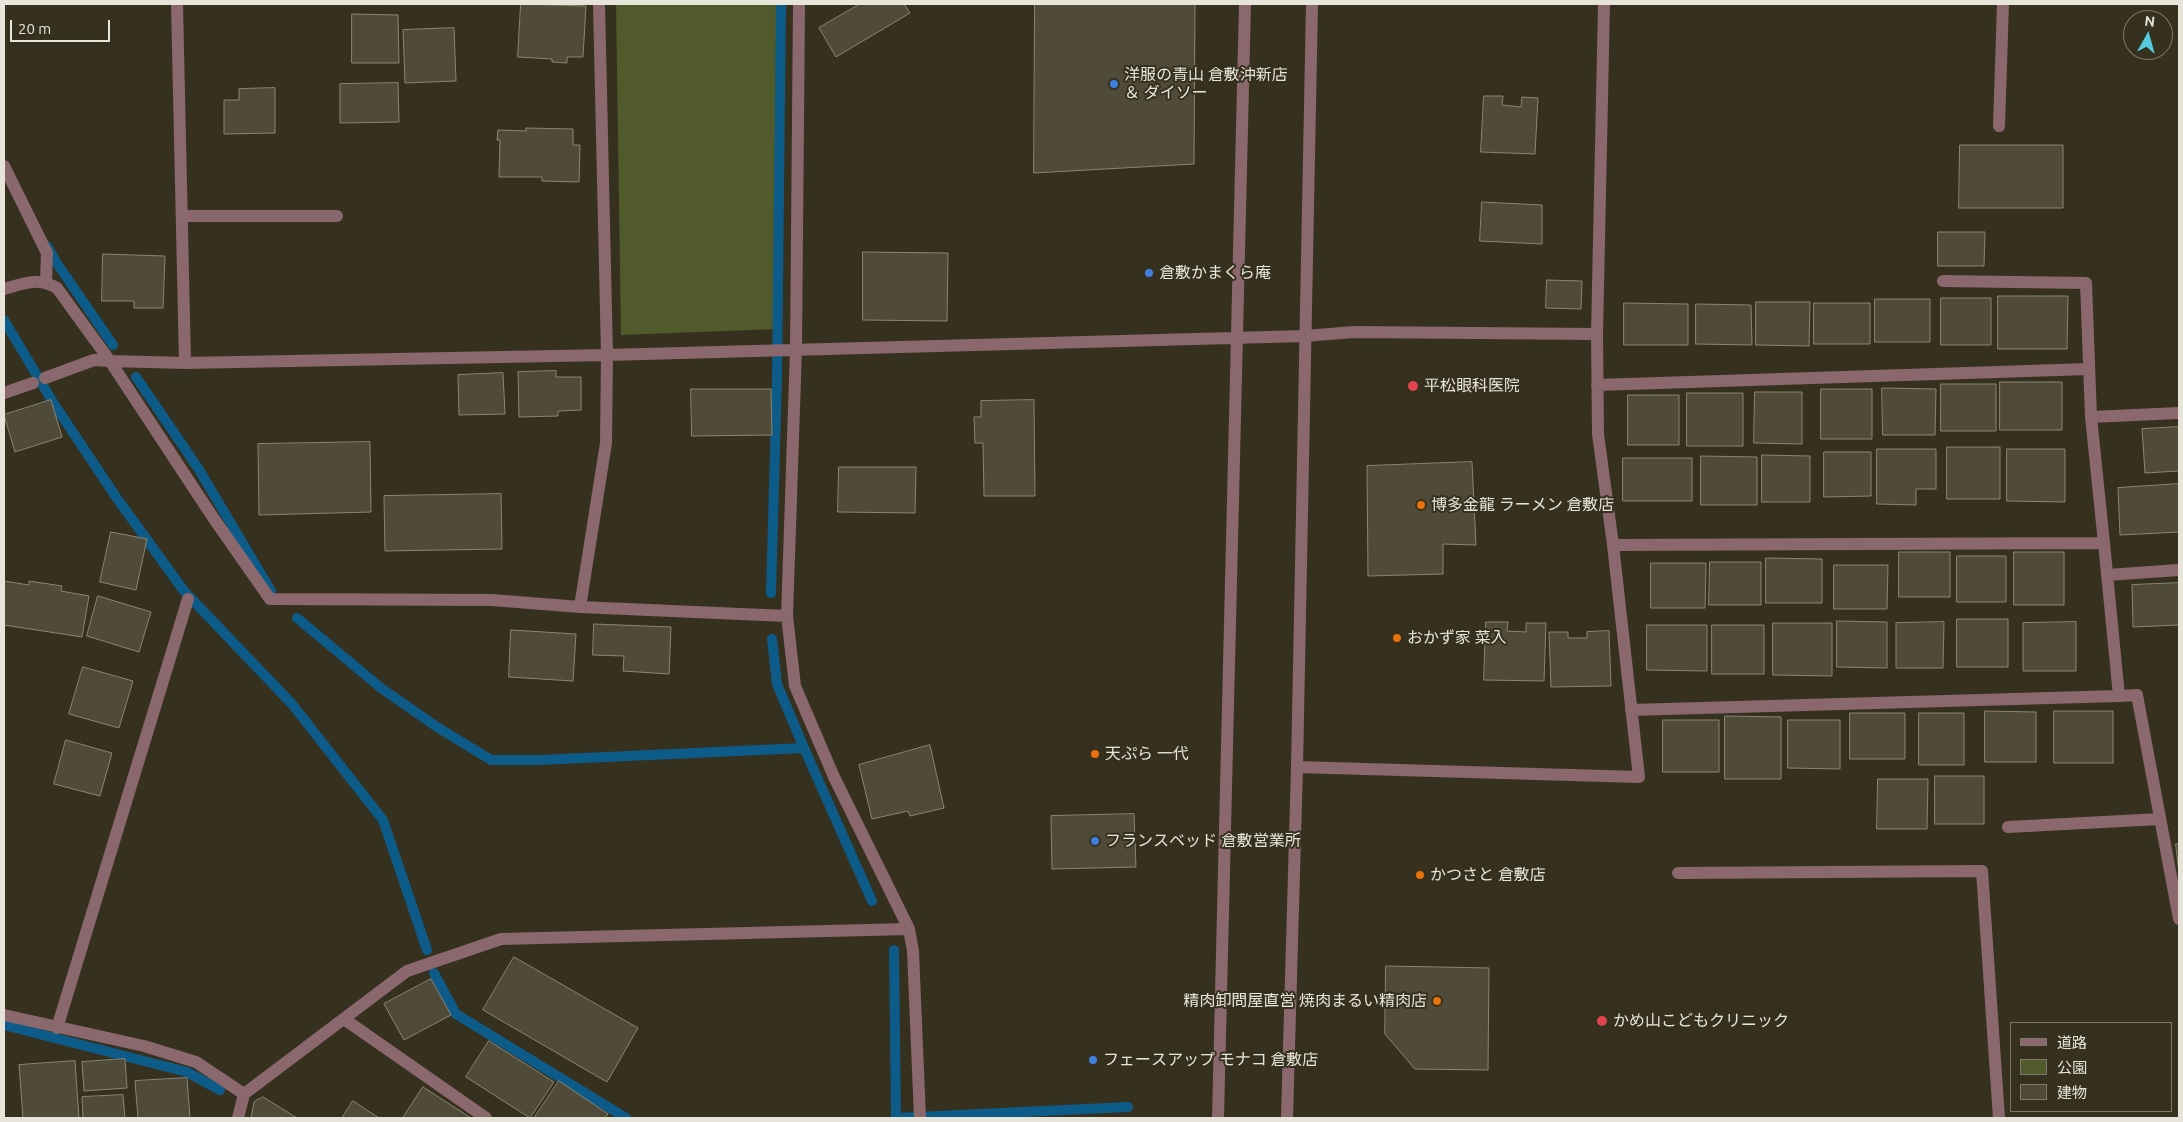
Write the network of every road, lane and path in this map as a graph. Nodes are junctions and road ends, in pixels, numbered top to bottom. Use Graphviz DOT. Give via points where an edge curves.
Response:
graph roads {
  1 [pos="178,4"];
  2 [pos="599,4"];
  3 [pos="799,4"];
  4 [pos="1245,4"];
  5 [pos="1312,4"];
  6 [pos="1604,4"];
  7 [pos="2003,4"];
  8 [pos="1999,126"];
  9 [pos="4,166"];
  10 [pos="183,216"];
  11 [pos="337,216"];
  12 [pos="1943,281"];
  13 [pos="46,282"];
  14 [pos="4,290"];
  15 [pos="1597,334"];
  16 [pos="1306,336"];
  17 [pos="1237,338"];
  18 [pos="784,350"];
  19 [pos="607,354"];
  20 [pos="110,361"];
  21 [pos="185,363"];
  22 [pos="2089,369"];
  23 [pos="1597,385"];
  24 [pos="4,393"];
  25 [pos="2179,413"];
  26 [pos="2091,417"];
  27 [pos="2104,543"];
  28 [pos="1613,545"];
  29 [pos="2179,570"];
  30 [pos="2107,575"];
  31 [pos="188,600"];
  32 [pos="580,607"];
  33 [pos="787,616"];
  34 [pos="2119,696"];
  35 [pos="1631,710"];
  36 [pos="1298,767"];
  37 [pos="2160,819"];
  38 [pos="2008,827"];
  39 [pos="1678,872"];
  40 [pos="2179,919"];
  41 [pos="909,929"];
  42 [pos="4,1015"];
  43 [pos="344,1019"];
  44 [pos="56,1028"];
  45 [pos="244,1094"];
  46 [pos="920,1114"];
  47 [pos="238,1118"];
  48 [pos="486,1118"];
  49 [pos="1218,1118"];
  50 [pos="1287,1118"];
  51 [pos="1999,1118"];
  1 -- 10 [label="street"];
  2 -- 19 [label="street"];
  3 -- 18 [label="street"];
  4 -- 17 [label="street"];
  5 -- 16 [label="street"];
  6 -- 15 [label="street"];
  7 -- 8 [label="street"];
  9 -- 13 [label="street" via="46,253"];
  10 -- 11 [label="street"];
  10 -- 21 [label="street"];
  12 -- 22 [label="street" via="2086,283"];
  13 -- 14 [label="street" via="32,281"];
  13 -- 20 [label="street" via="57,288"];
  15 -- 16 [label="street" via="1354,332"];
  15 -- 23 [label="street"];
  16 -- 17 [label="street"];
  16 -- 36 [label="street"];
  17 -- 18 [label="street"];
  17 -- 49 [label="street"];
  18 -- 19 [label="street"];
  18 -- 33 [label="street"];
  19 -- 21 [label="street"];
  19 -- 32 [label="street" via="606,443"];
  20 -- 21 [label="street"];
  20 -- 24 [label="street" via="94,360"];
  20 -- 32 [label="street" via="270,600 492,600"];
  22 -- 23 [label="street"];
  22 -- 26 [label="street"];
  23 -- 28 [label="street" via="1598,434"];
  25 -- 26 [label="street"];
  26 -- 27 [label="street"];
  27 -- 28 [label="street"];
  27 -- 30 [label="street"];
  28 -- 35 [label="street"];
  29 -- 30 [label="street"];
  30 -- 34 [label="street"];
  31 -- 44 [label="street"];
  32 -- 33 [label="street"];
  33 -- 41 [label="street" via="796,686 834,777"];
  34 -- 35 [label="street"];
  34 -- 37 [label="street" via="2137,695"];
  35 -- 36 [label="street" via="1639,777"];
  36 -- 50 [label="street"];
  37 -- 38 [label="street"];
  37 -- 40 [label="street"];
  39 -- 51 [label="street" via="1982,871"];
  41 -- 43 [label="street" via="501,939 407,972"];
  41 -- 46 [label="street" via="913,951"];
  42 -- 44 [label="street"];
  43 -- 45 [label="street"];
  43 -- 48 [label="street"];
  44 -- 45 [label="street" via="144,1046 196,1062"];
  45 -- 47 [label="street"];
}
